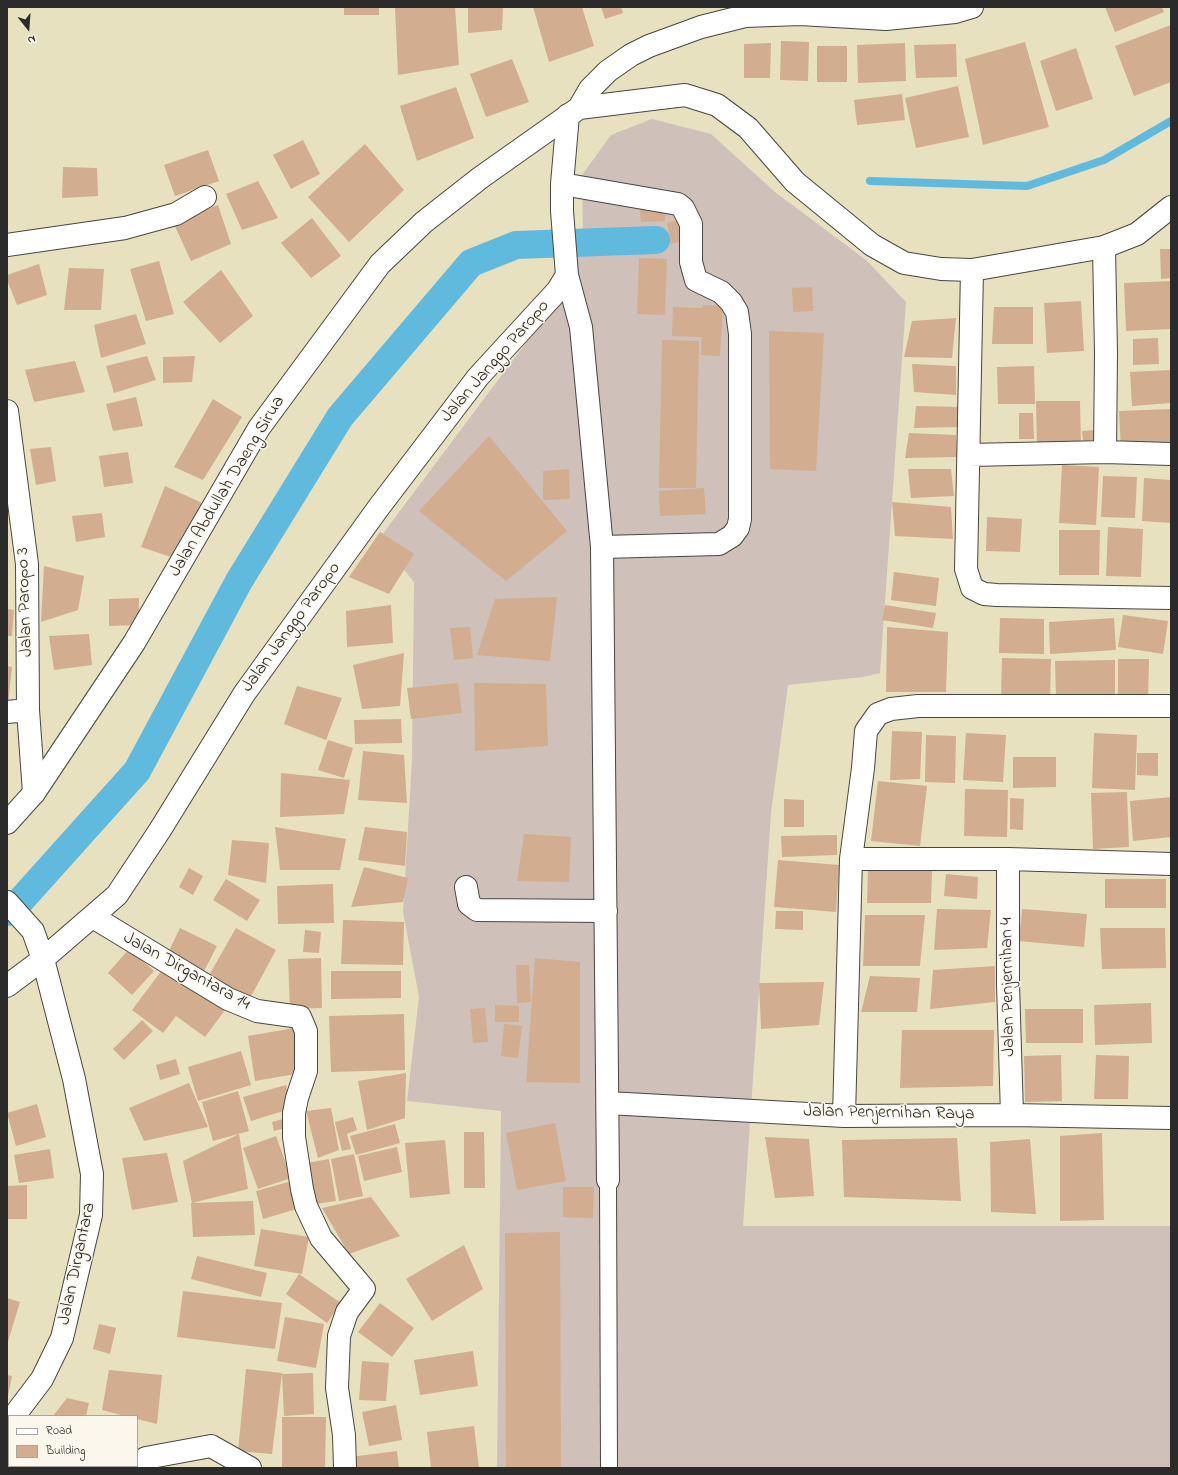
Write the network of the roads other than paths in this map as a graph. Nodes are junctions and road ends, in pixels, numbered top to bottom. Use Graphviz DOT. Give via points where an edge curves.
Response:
graph roads {
  1 [pos="972,7"];
  2 [pos="573,112"];
  3 [pos="562,184"];
  4 [pos="205,197"];
  5 [pos="1171,207"];
  6 [pos="7,245"];
  7 [pos="1104,247"];
  8 [pos="567,268"];
  9 [pos="972,270"];
  10 [pos="7,411"];
  11 [pos="1105,452"];
  12 [pos="1171,454"];
  13 [pos="969,455"];
  14 [pos="602,547"];
  15 [pos="17,561"];
  16 [pos="1171,598"];
  17 [pos="1171,706"];
  18 [pos="28,710"];
  19 [pos="7,712"];
  20 [pos="34,793"];
  21 [pos="7,823"];
  22 [pos="851,859"];
  23 [pos="1008,859"];
  24 [pos="1171,864"];
  25 [pos="466,887"];
  26 [pos="10,905"];
  27 [pos="606,911"];
  28 [pos="93,917"];
  29 [pos="43,959"];
  30 [pos="7,986"];
  31 [pos="608,1103"];
  32 [pos="1012,1115"];
  33 [pos="844,1116"];
  34 [pos="1171,1118"];
  35 [pos="608,1180"];
  36 [pos="15,1415"];
  37 [pos="144,1468"];
  38 [pos="250,1468"];
  39 [pos="345,1468"];
  40 [pos="610,1468"];
  1 -- 2 [label="street" via="955,12 886,19 800,14 745,16 701,27 631,55 608,71 590,89"];
  2 -- 3 [label="street"];
  2 -- 9 [label="street" via="685,95 717,105 748,128 795,182 872,245 904,263 941,269"];
  2 -- 20 [label="street, Jalan Abdullah Daeng Sirua" via="424,222 380,264 259,428 134,643"];
  3 -- 8 [label="street"];
  3 -- 14 [label="street" via="678,204 687,213 691,224 691,262 696,280 721,292 737,312 740,342 738,528 732,536 719,544"];
  4 -- 6 [label="street" via="176,214 124,228"];
  5 -- 7 [label="street" via="1137,234"];
  7 -- 9 [label="street"];
  7 -- 11 [label="street"];
  8 -- 14 [label="street" via="581,327"];
  8 -- 28 [label="street, Jalan Janggo Paropo" via="544,307 478,377 379,507 244,694 118,895"];
  9 -- 13 [label="street"];
  10 -- 15 [label="street, Jalan Paropo 3"];
  11 -- 12 [label="street"];
  11 -- 13 [label="street"];
  13 -- 16 [label="street" via="966,569 972,588 984,594 997,595"];
  14 -- 27 [label="street"];
  15 -- 18 [label="street, Jalan Paropo 3"];
  17 -- 22 [label="street" via="918,706 891,709 878,714 866,731 864,768"];
  18 -- 19 [label="street"];
  18 -- 20 [label="street, Jalan Paropo 3"];
  20 -- 21 [label="street, Jalan Abdullah Daeng Sirua"];
  22 -- 23 [label="street"];
  22 -- 33 [label="street"];
  23 -- 24 [label="street"];
  23 -- 32 [label="street, Jalan Penjernihan 4"];
  25 -- 27 [label="street" via="469,904 477,910"];
  26 -- 29 [label="street, Jalan Dirgantara" via="33,931"];
  27 -- 31 [label="street"];
  28 -- 29 [label="street, Jalan Janggo Paropo"];
  28 -- 39 [label="street, Jalan Dirgantara 14" via="228,999 257,1011 300,1017 306,1031 306,1070 297,1098 294,1124 302,1189 306,1206 321,1238 364,1289 348,1312 339,1336 337,1388 344,1435"];
  29 -- 30 [label="street, Jalan Janggo Paropo"];
  29 -- 36 [label="street, Jalan Dirgantara" via="84,1125 92,1174 91,1215 62,1338 42,1379"];
  31 -- 33 [label="street, Jalan Penjernihan Raya"];
  31 -- 35 [label="street"];
  32 -- 33 [label="street, Jalan Penjernihan Raya"];
  32 -- 34 [label="street, Jalan Penjernihan Raya"];
  35 -- 40 [label="lane"];
  37 -- 38 [label="street" via="146,1458 211,1446"];
}
